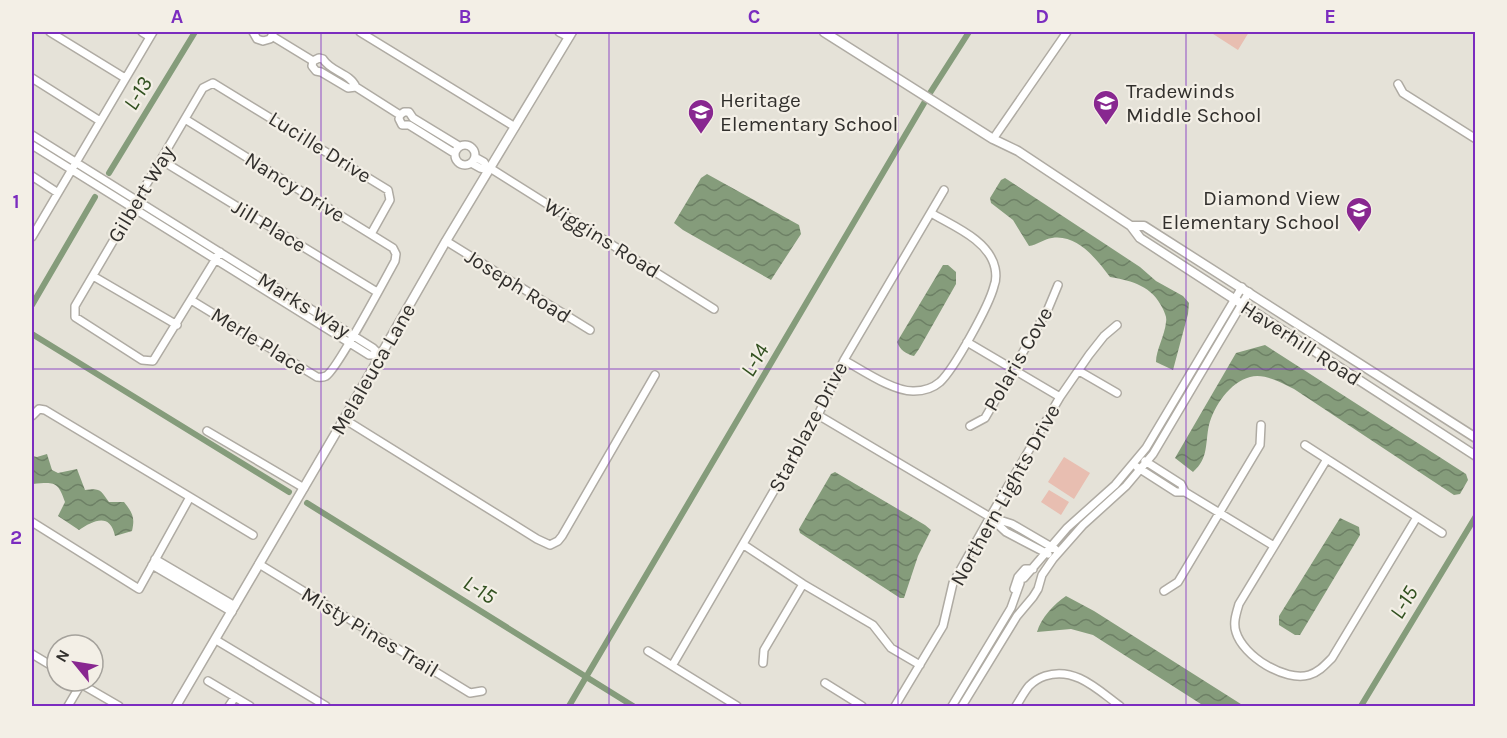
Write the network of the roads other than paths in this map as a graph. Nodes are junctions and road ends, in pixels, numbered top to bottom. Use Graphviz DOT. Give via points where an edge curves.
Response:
graph roads {
  1 [pos="50,32"];
  2 [pos="142,32"];
  3 [pos="253,32"];
  4 [pos="360,32"];
  5 [pos="559,32"];
  6 [pos="824,32"];
  7 [pos="1067,32"];
  8 [pos="152,34"];
  9 [pos="273,34"];
  10 [pos="570,34"];
  11 [pos="313,61"];
  12 [pos="32,78"];
  13 [pos="125,78"];
  14 [pos="209,84"];
  15 [pos="1398,84"];
  16 [pos="356,87"];
  17 [pos="400,115"];
  18 [pos="185,119"];
  19 [pos="100,121"];
  20 [pos="515,127"];
  21 [pos="32,135"];
  22 [pos="993,139"];
  23 [pos="1476,139"];
  24 [pos="32,146"];
  25 [pos="459,146"];
  26 [pos="454,153"];
  27 [pos="161,160"];
  28 [pos="473,160"];
  29 [pos="75,163"];
  30 [pos="490,169"];
  31 [pos="71,170"];
  32 [pos="32,176"];
  33 [pos="944,190"];
  34 [pos="58,193"];
  35 [pos="134,205"];
  36 [pos="931,213"];
  37 [pos="1131,226"];
  38 [pos="371,234"];
  39 [pos="32,235"];
  40 [pos="446,241"];
  41 [pos="218,256"];
  42 [pos="93,276"];
  43 [pos="1058,285"];
  44 [pos="1245,290"];
  45 [pos="377,292"];
  46 [pos="191,300"];
  47 [pos="1238,303"];
  48 [pos="714,309"];
  49 [pos="177,325"];
  50 [pos="1116,325"];
  51 [pos="590,330"];
  52 [pos="351,338"];
  53 [pos="967,342"];
  54 [pos="380,355"];
  55 [pos="844,360"];
  56 [pos="1013,369"];
  57 [pos="1079,371"];
  58 [pos="655,375"];
  59 [pos="1117,393"];
  60 [pos="1060,397"];
  61 [pos="818,415"];
  62 [pos="32,416"];
  63 [pos="344,419"];
  64 [pos="1261,425"];
  65 [pos="970,426"];
  66 [pos="207,431"];
  67 [pos="1476,438"];
  68 [pos="1305,445"];
  69 [pos="1476,456"];
  70 [pos="1139,457"];
  71 [pos="1327,459"];
  72 [pos="1147,462"];
  73 [pos="1133,465"];
  74 [pos="1141,470"];
  75 [pos="304,488"];
  76 [pos="1185,492"];
  77 [pos="190,497"];
  78 [pos="1218,513"];
  79 [pos="990,517"];
  80 [pos="1417,517"];
  81 [pos="32,522"];
  82 [pos="1442,533"];
  83 [pos="253,535"];
  84 [pos="744,544"];
  85 [pos="1274,546"];
  86 [pos="1052,550"];
  87 [pos="153,562"];
  88 [pos="259,564"];
  89 [pos="1033,569"];
  90 [pos="803,584"];
  91 [pos="1164,591"];
  92 [pos="1011,608"];
  93 [pos="233,609"];
  94 [pos="216,640"];
  95 [pos="648,651"];
  96 [pos="32,654"];
  97 [pos="45,662"];
  98 [pos="763,663"];
  99 [pos="920,665"];
  100 [pos="672,666"];
  101 [pos="208,681"];
  102 [pos="825,683"];
  103 [pos="482,691"];
  104 [pos="96,693"];
  105 [pos="235,697"];
  106 [pos="119,706"];
  107 [pos="176,706"];
  108 [pos="229,706"];
  109 [pos="250,706"];
  110 [pos="326,706"];
  111 [pos="737,706"];
  112 [pos="862,706"];
  113 [pos="895,706"];
  114 [pos="952,706"];
  115 [pos="962,706"];
  116 [pos="1016,706"];
  117 [pos="1120,706"];
  1 -- 13 [label="street"];
  2 -- 8 [label="street"];
  3 -- 9 [label="street" via="260,40"];
  4 -- 20 [label="street"];
  5 -- 10 [label="street"];
  6 -- 22 [label="street, Haverhill Road"];
  7 -- 22 [label="street"];
  8 -- 13 [label="street"];
  9 -- 11 [label="street"];
  10 -- 20 [label="street, Melaleuca Lane"];
  11 -- 16 [label="street" via="323,59"];
  11 -- 16 [label="street" via="316,71 348,88"];
  12 -- 19 [label="street"];
  13 -- 19 [label="street"];
  14 -- 18 [label="street, Gilbert Way"];
  14 -- 38 [label="street, Lucille Drive" via="216,84 388,190 390,200"];
  15 -- 23 [label="street" via="1403,93"];
  16 -- 17 [label="street"];
  17 -- 25 [label="street" via="409,112"];
  17 -- 26 [label="street" via="402,125"];
  18 -- 27 [label="street, Gilbert Way"];
  18 -- 38 [label="street, Nancy Drive"];
  19 -- 29 [label="street"];
  20 -- 30 [label="street, Melaleuca Lane"];
  21 -- 29 [label="street, Marks Way"];
  22 -- 37 [label="street, Haverhill Road" via="1018,151"];
  24 -- 31 [label="street, Marks Way"];
  25 -- 26 [label="street"];
  25 -- 28 [label="street" via="474,150"];
  26 -- 28 [label="street" via="459,163 465,165"];
  27 -- 35 [label="street, Gilbert Way"];
  27 -- 45 [label="street, Jill Place"];
  28 -- 30 [label="street, Wiggins Road" via="480,168"];
  29 -- 31 [label="street"];
  29 -- 35 [label="street, Marks Way"];
  30 -- 40 [label="street, Melaleuca Lane"];
  30 -- 48 [label="street, Wiggins Road"];
  31 -- 34 [label="street"];
  31 -- 35 [label="street, Marks Way"];
  32 -- 34 [label="street"];
  33 -- 36 [label="street, Starblaze Drive"];
  34 -- 39 [label="street"];
  35 -- 41 [label="street, Marks Way"];
  35 -- 42 [label="street, Gilbert Way"];
  36 -- 53 [label="street" via="979,242 995,268 990,298"];
  36 -- 55 [label="street, Starblaze Drive"];
  37 -- 44 [label="street, Haverhill Road" via="1144,226"];
  37 -- 47 [label="street, Haverhill Road" via="1140,238"];
  38 -- 45 [label="street, Nancy Drive" via="396,254"];
  40 -- 51 [label="street, Joseph Road"];
  40 -- 54 [label="street, Melaleuca Lane"];
  41 -- 46 [label="street"];
  41 -- 52 [label="street, Marks Way"];
  42 -- 49 [label="street"];
  42 -- 49 [label="street, Gilbert Way" via="75,306 77,320 142,360 153,361"];
  43 -- 56 [label="street, Polaris Cove"];
  44 -- 47 [label="street"];
  44 -- 67 [label="street, Haverhill Road"];
  45 -- 52 [label="street"];
  46 -- 49 [label="street"];
  46 -- 52 [label="street, Merle Place" via="317,377 327,375"];
  47 -- 69 [label="street, Haverhill Road"];
  47 -- 70 [label="street"];
  47 -- 72 [label="street"];
  50 -- 57 [label="street, Northern Lights Drive"];
  52 -- 54 [label="street, Marks Way" via="369,355"];
  53 -- 55 [label="street" via="940,382 927,390 897,388"];
  53 -- 56 [label="street"];
  54 -- 63 [label="street, Melaleuca Lane"];
  55 -- 61 [label="street, Starblaze Drive"];
  56 -- 60 [label="street"];
  56 -- 65 [label="street, Polaris Cove" via="985,418"];
  57 -- 59 [label="street"];
  57 -- 60 [label="street, Northern Lights Drive"];
  58 -- 63 [label="street" via="562,536 550,544"];
  60 -- 79 [label="street, Northern Lights Drive"];
  61 -- 79 [label="street"];
  61 -- 84 [label="street, Starblaze Drive"];
  62 -- 77 [label="street" via="39,409 45,410"];
  63 -- 75 [label="street, Melaleuca Lane"];
  64 -- 78 [label="street" via="1260,445"];
  66 -- 75 [label="street"];
  68 -- 71 [label="street"];
  70 -- 72 [label="street"];
  70 -- 73 [label="street"];
  71 -- 80 [label="street"];
  71 -- 85 [label="street"];
  72 -- 74 [label="street"];
  72 -- 76 [label="street" via="1181,484"];
  73 -- 74 [label="street"];
  73 -- 86 [label="street" via="1067,528"];
  74 -- 76 [label="street" via="1176,492"];
  74 -- 86 [label="street"];
  75 -- 88 [label="street, Melaleuca Lane"];
  76 -- 78 [label="street"];
  77 -- 83 [label="street"];
  77 -- 87 [label="street"];
  78 -- 85 [label="street"];
  78 -- 91 [label="street" via="1178,582"];
  79 -- 86 [label="street" via="1012,524"];
  79 -- 99 [label="street, Northern Lights Drive" via="953,583 943,626"];
  80 -- 82 [label="street"];
  80 -- 85 [label="street" via="1332,658 1309,675 1281,673 1249,653 1235,630 1239,604"];
  81 -- 87 [label="street" via="139,589"];
  84 -- 90 [label="street"];
  84 -- 100 [label="street, Starblaze Drive"];
  86 -- 89 [label="street"];
  86 -- 115 [label="street" via="1053,558 1034,597 1017,616"];
  87 -- 93 [label="street"];
  88 -- 93 [label="street, Melaleuca Lane"];
  88 -- 103 [label="street, Misty Pines Trail" via="470,693"];
  89 -- 92 [label="street" via="1022,581"];
  89 -- 92 [label="street" via="1025,569 1018,577"];
  90 -- 98 [label="street" via="764,650"];
  90 -- 99 [label="street" via="873,626 891,648"];
  92 -- 114 [label="street"];
  93 -- 94 [label="street, Melaleuca Lane"];
  94 -- 107 [label="street, Melaleuca Lane"];
  94 -- 110 [label="street"];
  95 -- 100 [label="street"];
  96 -- 97 [label="street"];
  99 -- 113 [label="street, Northern Lights Drive"];
  100 -- 111 [label="street"];
  101 -- 105 [label="street"];
  102 -- 112 [label="street"];
  104 -- 106 [label="street"];
  105 -- 108 [label="street"];
  105 -- 109 [label="street"];
  116 -- 117 [label="street" via="1030,684 1062,673 1085,680"];
}
